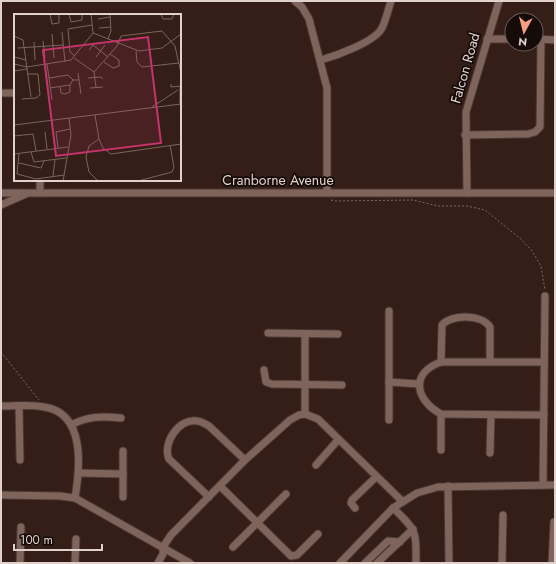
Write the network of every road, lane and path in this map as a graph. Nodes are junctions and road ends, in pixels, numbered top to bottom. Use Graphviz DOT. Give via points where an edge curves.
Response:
graph roads {
  1 [pos="295,1"];
  2 [pos="391,1"];
  3 [pos="499,1"];
  4 [pos="487,39"];
  5 [pos="504,39"];
  6 [pos="544,39"];
  7 [pos="555,40"];
  8 [pos="538,52"];
  9 [pos="321,60"];
  10 [pos="4,93"];
  11 [pos="14,93"];
  12 [pos="465,135"];
  13 [pos="40,181"];
  14 [pos="327,192"];
  15 [pos="467,192"];
  16 [pos="1,193"];
  17 [pos="26,193"];
  18 [pos="40,193"];
  19 [pos="555,193"];
  20 [pos="1,205"];
  21 [pos="545,296"];
  22 [pos="389,311"];
  23 [pos="268,333"];
  24 [pos="305,334"];
  25 [pos="338,334"];
  26 [pos="1,352"];
  27 [pos="490,361"];
  28 [pos="441,362"];
  29 [pos="544,362"];
  30 [pos="264,370"];
  31 [pos="389,382"];
  32 [pos="419,384"];
  33 [pos="305,385"];
  34 [pos="342,385"];
  35 [pos="1,406"];
  36 [pos="19,406"];
  37 [pos="45,407"];
  38 [pos="305,414"];
  39 [pos="441,414"];
  40 [pos="544,414"];
  41 [pos="491,415"];
  42 [pos="121,418"];
  43 [pos="389,420"];
  44 [pos="71,424"];
  45 [pos="338,440"];
  46 [pos="441,450"];
  47 [pos="123,451"];
  48 [pos="490,453"];
  49 [pos="20,460"];
  50 [pos="244,460"];
  51 [pos="316,465"];
  52 [pos="79,473"];
  53 [pos="123,474"];
  54 [pos="376,477"];
  55 [pos="543,485"];
  56 [pos="555,485"];
  57 [pos="220,486"];
  58 [pos="448,486"];
  59 [pos="286,494"];
  60 [pos="1,495"];
  61 [pos="123,497"];
  62 [pos="209,497"];
  63 [pos="75,498"];
  64 [pos="402,501"];
  65 [pos="355,508"];
  66 [pos="393,508"];
  67 [pos="503,515"];
  68 [pos="259,522"];
  69 [pos="554,522"];
  70 [pos="22,527"];
  71 [pos="413,529"];
  72 [pos="318,534"];
  73 [pos="76,539"];
  74 [pos="400,542"];
  75 [pos="163,547"];
  76 [pos="233,547"];
  77 [pos="20,563"];
  78 [pos="75,563"];
  79 [pos="158,563"];
  80 [pos="190,563"];
  81 [pos="340,563"];
  82 [pos="365,563"];
  83 [pos="377,563"];
  84 [pos="416,563"];
  85 [pos="449,563"];
  86 [pos="502,563"];
  87 [pos="552,563"];
  1 -- 9 [label="street" via="306,12"];
  2 -- 9 [label="street" via="378,33 347,52"];
  3 -- 4 [label="street, Falcon Road"];
  4 -- 5 [label="street"];
  4 -- 12 [label="street, Falcon Road" via="467,103"];
  6 -- 7 [label="street"];
  8 -- 12 [label="street" via="540,127 528,134"];
  9 -- 14 [label="street" via="328,88"];
  10 -- 11 [label="street"];
  12 -- 15 [label="street, Falcon Road"];
  13 -- 18 [label="street"];
  14 -- 15 [label="street, Cranborne Avenue"];
  14 -- 18 [label="street, Cranborne Avenue"];
  14 -- 21 [label="path" via="330,199 336,202 413,200 438,206 467,206 485,210 532,251 541,266"];
  15 -- 19 [label="street, Cranborne Avenue"];
  16 -- 17 [label="street, Cranborne Avenue"];
  17 -- 18 [label="street, Cranborne Avenue"];
  17 -- 20 [label="street"];
  21 -- 29 [label="street"];
  22 -- 31 [label="street"];
  23 -- 24 [label="street"];
  24 -- 25 [label="street"];
  24 -- 33 [label="street"];
  26 -- 37 [label="path"];
  27 -- 28 [label="street"];
  27 -- 28 [label="street" via="490,327 483,320 473,318 450,319 442,325"];
  27 -- 29 [label="street"];
  28 -- 32 [label="street" via="424,371"];
  29 -- 40 [label="street"];
  30 -- 33 [label="street" via="264,378 268,383"];
  31 -- 32 [label="street"];
  31 -- 43 [label="street"];
  32 -- 39 [label="street" via="420,392 427,404"];
  33 -- 34 [label="street"];
  33 -- 38 [label="street"];
  35 -- 36 [label="street"];
  36 -- 37 [label="street"];
  36 -- 49 [label="street"];
  37 -- 44 [label="street"];
  38 -- 45 [label="street" via="318,419"];
  38 -- 50 [label="street" via="290,420"];
  39 -- 41 [label="street"];
  39 -- 46 [label="street"];
  40 -- 41 [label="street"];
  40 -- 55 [label="street"];
  41 -- 48 [label="street"];
  42 -- 44 [label="street" via="97,416"];
  44 -- 52 [label="street" via="77,440"];
  45 -- 51 [label="street"];
  45 -- 54 [label="street"];
  47 -- 53 [label="street"];
  50 -- 57 [label="street"];
  50 -- 62 [label="street" via="202,422 185,423 174,432 168,445 169,459"];
  52 -- 53 [label="street"];
  52 -- 63 [label="street"];
  53 -- 61 [label="street"];
  54 -- 64 [label="street"];
  54 -- 65 [label="street" via="352,500"];
  55 -- 56 [label="street"];
  55 -- 58 [label="street"];
  57 -- 62 [label="street"];
  57 -- 68 [label="street"];
  58 -- 64 [label="street" via="430,489"];
  58 -- 85 [label="street"];
  59 -- 68 [label="street"];
  60 -- 63 [label="street"];
  62 -- 75 [label="street" via="171,535"];
  63 -- 75 [label="street"];
  64 -- 66 [label="street"];
  66 -- 71 [label="street"];
  66 -- 81 [label="street"];
  67 -- 86 [label="street"];
  68 -- 72 [label="street" via="291,556 297,555"];
  68 -- 76 [label="street"];
  69 -- 87 [label="street"];
  70 -- 77 [label="street"];
  71 -- 74 [label="street"];
  71 -- 84 [label="street" via="416,534"];
  73 -- 78 [label="street"];
  74 -- 82 [label="street" via="388,541"];
  74 -- 83 [label="street"];
  75 -- 79 [label="street" via="163,554"];
  75 -- 80 [label="street"];
}
